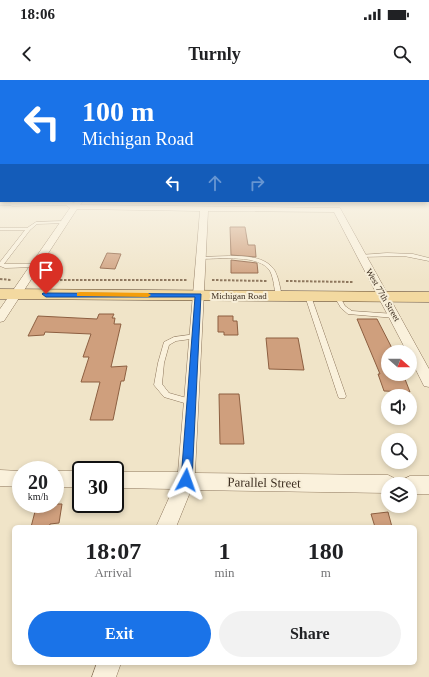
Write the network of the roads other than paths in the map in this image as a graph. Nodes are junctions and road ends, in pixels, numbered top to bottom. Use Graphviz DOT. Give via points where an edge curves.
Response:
graph roads {
  1 [pos="33,226"];
  2 [pos="62,226"];
  3 [pos="203,226"];
  4 [pos="345,226"];
  5 [pos="0,229"];
  6 [pos="28,229"];
  7 [pos="361,256"];
  8 [pos="201,258"];
  9 [pos="429,260"];
  10 [pos="1,264"];
  11 [pos="34,266"];
  12 [pos="199,288"];
  13 [pos="277,288"];
  14 [pos="380,290"];
  15 [pos="8,294"];
  16 [pos="308,296"];
  17 [pos="337,296"];
  18 [pos="429,297"];
  19 [pos="395,316"];
  20 [pos="0,318"];
  21 [pos="196,336"];
  22 [pos="429,382"];
  23 [pos="342,396"];
  24 [pos="192,402"];
  25 [pos="0,478"];
  26 [pos="12,479"];
  27 [pos="124,480"];
  28 [pos="186,480"];
  29 [pos="381,484"];
  30 [pos="417,485"];
  31 [pos="429,485"];
  32 [pos="167,525"];
  33 [pos="109,665"];
  34 [pos="104,677"];
  1 -- 6 [label="lane"];
  2 -- 11 [label="street"];
  3 -- 8 [label="street"];
  4 -- 7 [label="street, West 77th Street"];
  5 -- 6 [label="lane"];
  6 -- 10 [label="lane"];
  7 -- 9 [label="lane" via="409,255"];
  7 -- 14 [label="street, West 77th Street"];
  8 -- 12 [label="street"];
  8 -- 13 [label="lane" via="259,260 272,269"];
  10 -- 11 [label="lane"];
  11 -- 15 [label="street" via="25,280"];
  12 -- 13 [label="main road, Michigan Road"];
  12 -- 15 [label="main road, Michigan Road"];
  12 -- 21 [label="street"];
  13 -- 16 [label="main road, Michigan Road"];
  14 -- 17 [label="main road, Michigan Road"];
  14 -- 18 [label="main road, Michigan Road"];
  14 -- 19 [label="street, West 77th Street"];
  15 -- 20 [label="street"];
  16 -- 17 [label="main road, Michigan Road"];
  16 -- 23 [label="lane"];
  17 -- 19 [label="lane" via="350,313"];
  19 -- 22 [label="street, West 77th Street"];
  21 -- 24 [label="street"];
  21 -- 24 [label="lane" via="174,339 166,344 158,385 167,395"];
  24 -- 28 [label="street"];
  25 -- 26 [label="street"];
  27 -- 28 [label="street, Parallel Street"];
  28 -- 29 [label="street, Parallel Street"];
  28 -- 32 [label="street"];
  30 -- 31 [label="street"];
  33 -- 34 [label="street"];
}
